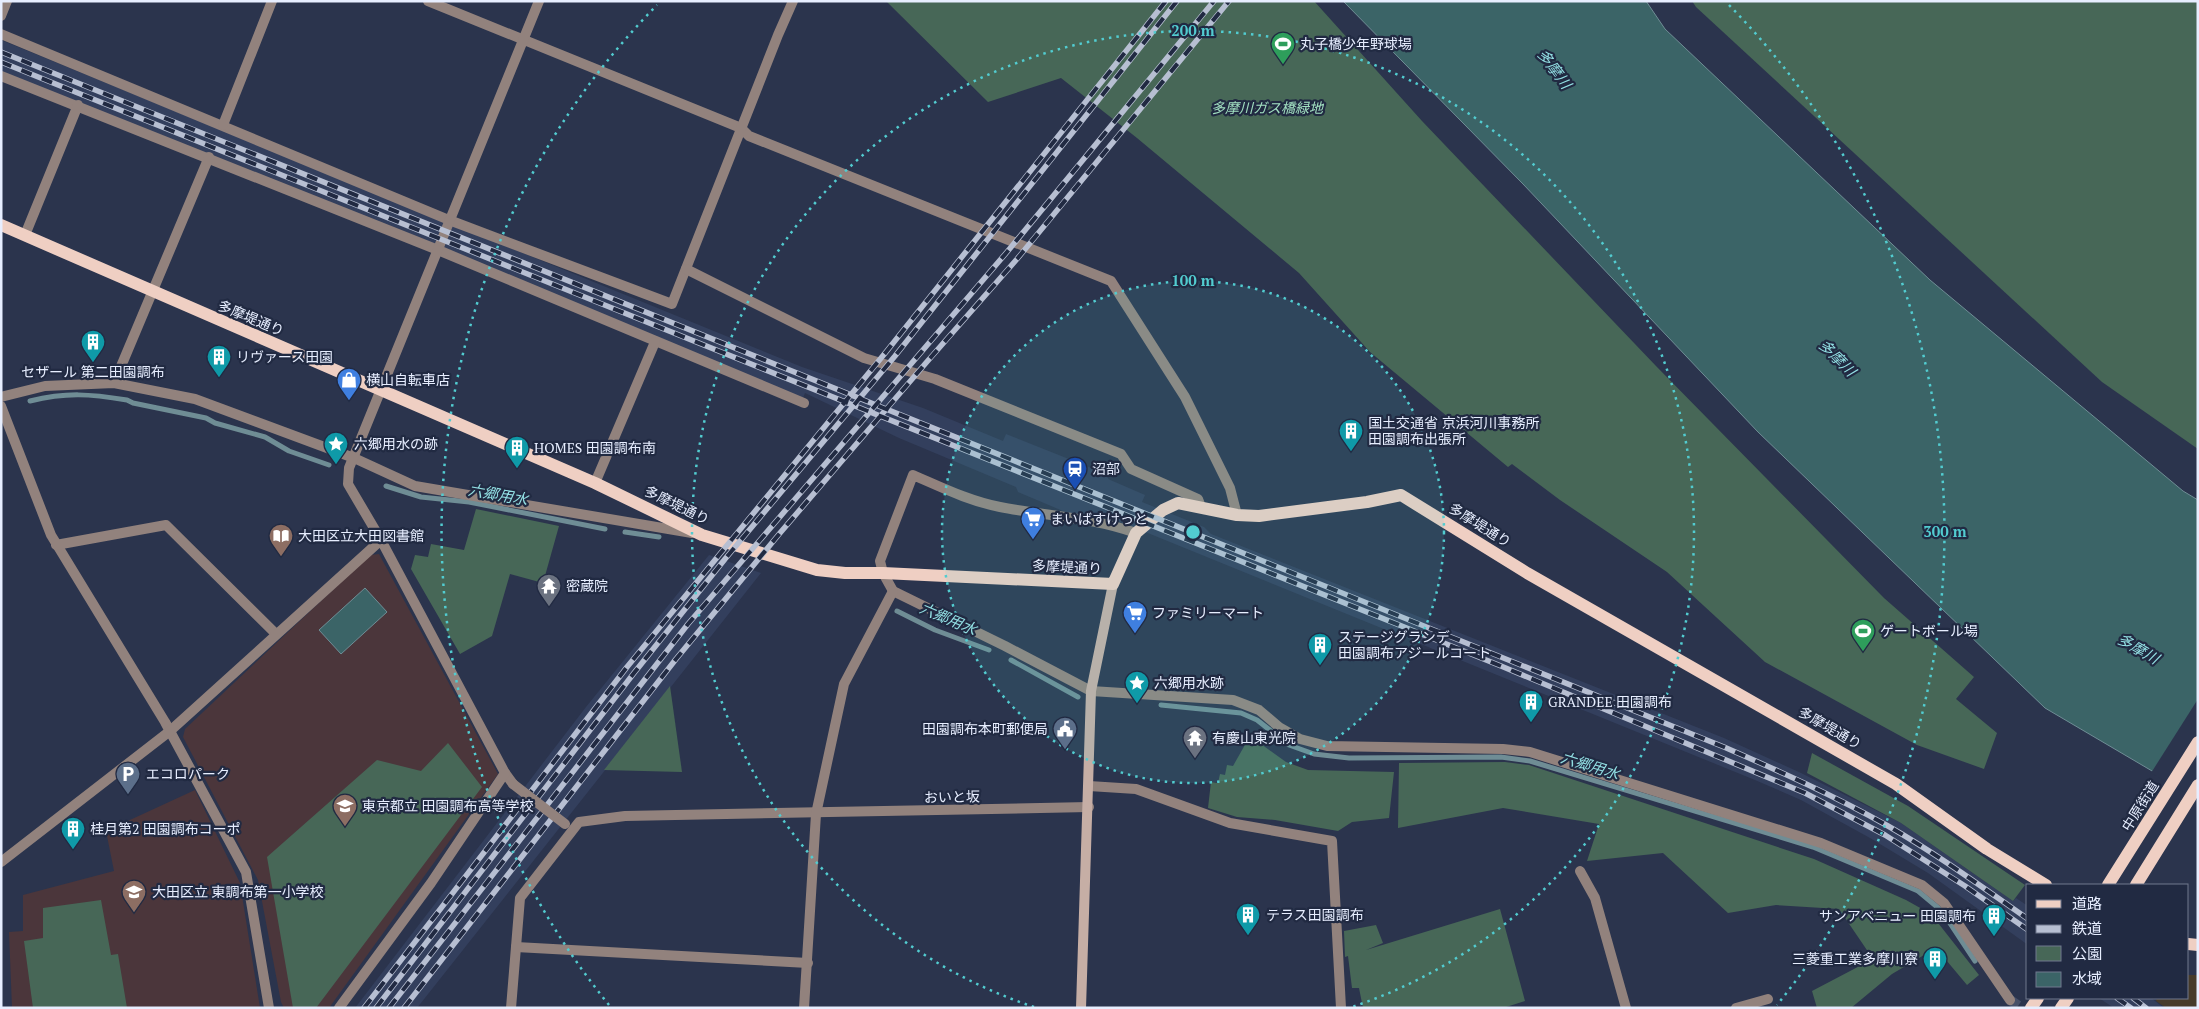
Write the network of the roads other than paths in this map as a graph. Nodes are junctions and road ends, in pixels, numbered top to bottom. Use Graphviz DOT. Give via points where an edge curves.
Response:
graph roads {
  1 [pos="8,1"];
  2 [pos="272,1"];
  3 [pos="428,1"];
  4 [pos="539,1"];
  5 [pos="793,1"];
  6 [pos="1,16"];
  7 [pos="1,34"];
  8 [pos="523,40"];
  9 [pos="1,76"];
  10 [pos="78,105"];
  11 [pos="223,125"];
  12 [pos="741,128"];
  13 [pos="209,157"];
  14 [pos="449,220"];
  15 [pos="1,226"];
  16 [pos="25,235"];
  17 [pos="438,250"];
  18 [pos="686,269"];
  19 [pos="153,292"];
  20 [pos="655,342"];
  21 [pos="114,383"];
  22 [pos="381,389"];
  23 [pos="1,397"];
  24 [pos="804,403"];
  25 [pos="1,406"];
  26 [pos="354,458"];
  27 [pos="595,483"];
  28 [pos="1201,507"];
  29 [pos="1237,515"];
  30 [pos="1136,533"];
  31 [pos="702,535"];
  32 [pos="381,540"];
  33 [pos="56,545"];
  34 [pos="883,573"];
  35 [pos="1113,584"];
  36 [pos="893,591"];
  37 [pos="276,634"];
  38 [pos="1091,691"];
  39 [pos="170,732"];
  40 [pos="2198,742"];
  41 [pos="505,774"];
  42 [pos="2198,785"];
  43 [pos="1089,786"];
  44 [pos="1088,807"];
  45 [pos="816,814"];
  46 [pos="568,827"];
  47 [pos="1,862"];
  48 [pos="1580,871"];
  49 [pos="2044,884"];
  50 [pos="2109,884"];
  51 [pos="2137,884"];
  52 [pos="516,947"];
  53 [pos="808,963"];
  54 [pos="1768,999"];
  55 [pos="2010,1000"];
  56 [pos="269,1008"];
  57 [pos="339,1008"];
  58 [pos="511,1008"];
  59 [pos="804,1008"];
  60 [pos="1081,1008"];
  61 [pos="1341,1008"];
  62 [pos="1626,1008"];
  63 [pos="1736,1008"];
  1 -- 6 [label="street"];
  2 -- 11 [label="street"];
  3 -- 8 [label="street"];
  4 -- 8 [label="street"];
  5 -- 12 [label="street"];
  7 -- 11 [label="street"];
  8 -- 12 [label="street"];
  8 -- 14 [label="street"];
  9 -- 10 [label="street"];
  10 -- 13 [label="street"];
  10 -- 16 [label="street"];
  11 -- 14 [label="street"];
  12 -- 18 [label="street"];
  12 -- 29 [label="street" via="749,136 1111,281 1186,397 1230,488"];
  13 -- 17 [label="street"];
  13 -- 19 [label="street"];
  14 -- 17 [label="street"];
  14 -- 18 [label="street" via="672,304"];
  15 -- 16 [label="main road, 多摩堤通り"];
  16 -- 19 [label="main road, 多摩堤通り"];
  17 -- 20 [label="street"];
  17 -- 22 [label="street"];
  18 -- 28 [label="street" via="864,358 934,379 1121,454 1131,469 1198,499"];
  19 -- 21 [label="street"];
  19 -- 22 [label="main road, 多摩堤通り"];
  20 -- 24 [label="street"];
  20 -- 27 [label="street"];
  21 -- 23 [label="street" via="45,386"];
  21 -- 26 [label="street" via="195,399"];
  22 -- 26 [label="street"];
  22 -- 27 [label="main road, 多摩堤通り"];
  25 -- 33 [label="street"];
  26 -- 31 [label="street" via="415,486"];
  26 -- 32 [label="street" via="349,468 348,484"];
  27 -- 31 [label="main road, 多摩堤通り"];
  28 -- 29 [label="main road, 多摩堤通り"];
  28 -- 30 [label="main road, 多摩堤通り" via="1178,503 1163,510"];
  29 -- 49 [label="main road, 多摩堤通り" via="1259,516 1406,496 1527,572 1896,784 1987,849"];
  30 -- 34 [label="street" via="1103,523 998,507 961,496 913,475 880,561"];
  30 -- 35 [label="main road, 多摩堤通り"];
  31 -- 34 [label="main road, 多摩堤通り" via="817,570 845,574"];
  32 -- 37 [label="street"];
  32 -- 41 [label="street"];
  33 -- 37 [label="street" via="166,525"];
  33 -- 39 [label="street"];
  34 -- 35 [label="main road, 多摩堤通り"];
  34 -- 36 [label="street"];
  35 -- 38 [label="street"];
  36 -- 38 [label="street"];
  36 -- 45 [label="street" via="844,684"];
  37 -- 39 [label="street"];
  38 -- 43 [label="street"];
  38 -- 55 [label="street" via="1233,700 1259,710 1300,739 1327,746 1530,752 1821,843 1922,885 1937,897"];
  39 -- 47 [label="street"];
  39 -- 56 [label="street" via="246,872"];
  40 -- 50 [label="main road, 中原街道"];
  41 -- 46 [label="street, bridge" via="513,784"];
  41 -- 57 [label="street" via="431,883"];
  42 -- 51 [label="main road"];
  43 -- 44 [label="street"];
  43 -- 61 [label="street" via="1136,789 1230,823 1332,841"];
  44 -- 45 [label="street, おいと坂"];
  44 -- 60 [label="street"];
  45 -- 46 [label="street, おいと坂" via="625,816 579,822"];
  45 -- 53 [label="street"];
  46 -- 52 [label="street" via="520,898"];
  48 -- 62 [label="street" via="1595,898"];
  52 -- 53 [label="street"];
  52 -- 58 [label="street"];
  53 -- 59 [label="street"];
  54 -- 63 [label="street"];
}
